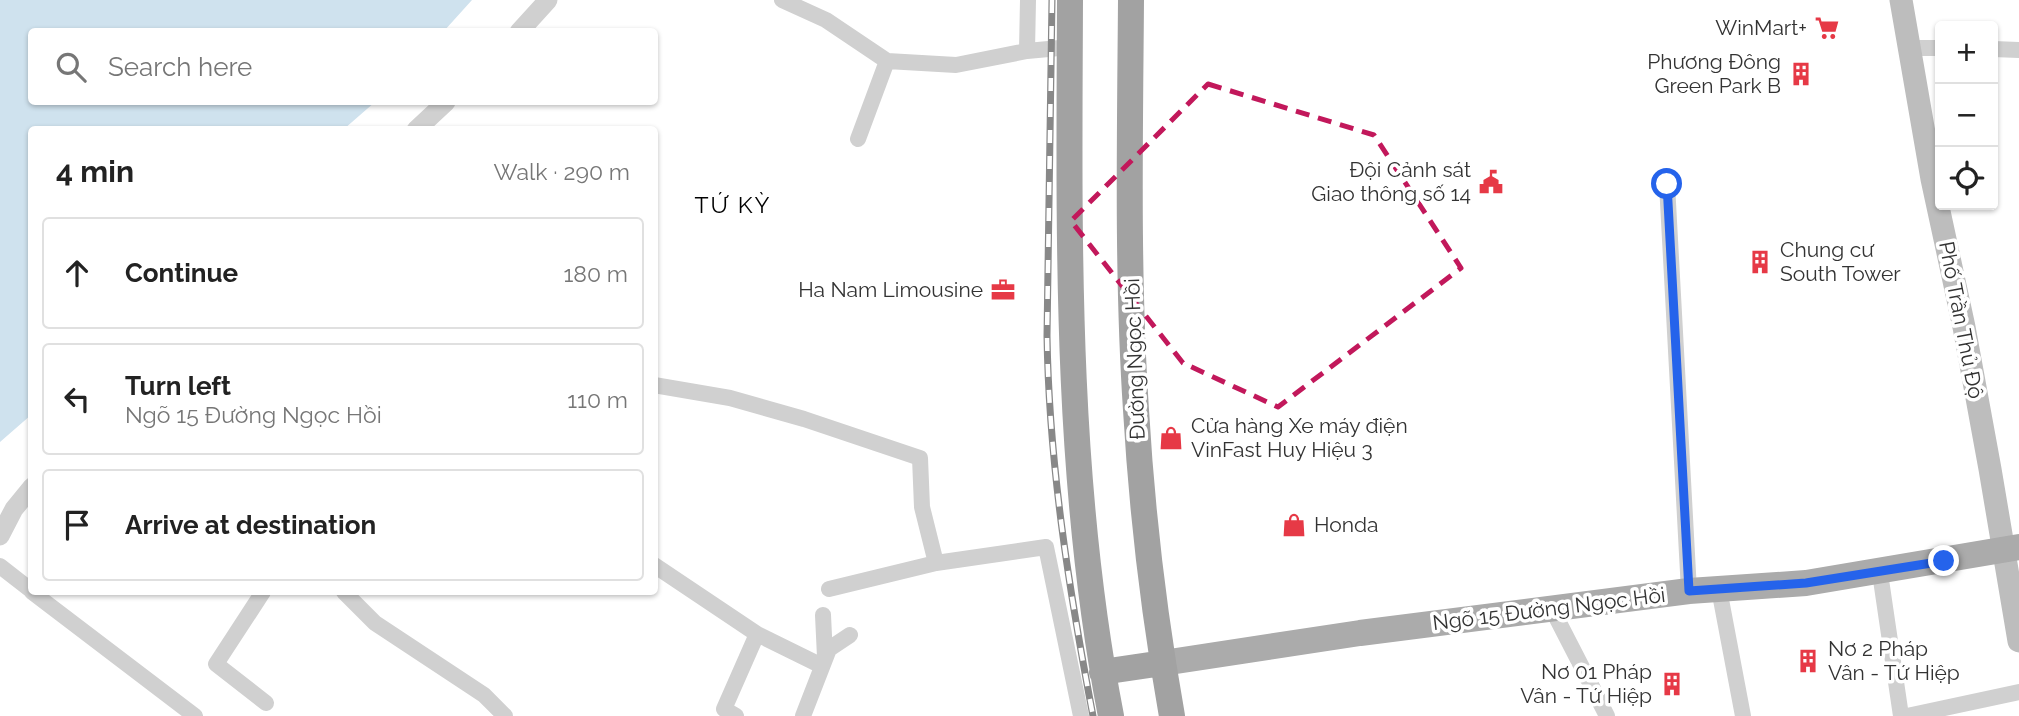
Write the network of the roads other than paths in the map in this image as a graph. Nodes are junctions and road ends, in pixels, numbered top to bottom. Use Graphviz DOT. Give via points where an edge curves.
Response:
graph roads {
  1 [pos="548,0"];
  2 [pos="782,0"];
  3 [pos="1028,0"];
  4 [pos="1070,0"];
  5 [pos="1131,0"];
  6 [pos="1901,0"];
  7 [pos="523,28"];
  8 [pos="1070,47"];
  9 [pos="1910,48"];
  10 [pos="1935,48"];
  11 [pos="1998,49"];
  12 [pos="2019,50"];
  13 [pos="1027,51"];
  14 [pos="887,61"];
  15 [pos="443,105"];
  16 [pos="420,126"];
  17 [pos="858,139"];
  18 [pos="1667,184"];
  19 [pos="658,386"];
  20 [pos="28,492"];
  21 [pos="0,536"];
  22 [pos="2011,548"];
  23 [pos="936,563"];
  24 [pos="0,566"];
  25 [pos="658,568"];
  26 [pos="1880,573"];
  27 [pos="28,588"];
  28 [pos="829,589"];
  29 [pos="1719,589"];
  30 [pos="1689,591"];
  31 [pos="37,595"];
  32 [pos="261,595"];
  33 [pos="347,595"];
  34 [pos="1552,609"];
  35 [pos="823,615"];
  36 [pos="757,635"];
  37 [pos="850,635"];
  38 [pos="2019,641"];
  39 [pos="826,657"];
  40 [pos="1163,663"];
  41 [pos="1102,672"];
  42 [pos="2019,692"];
  43 [pos="266,703"];
  44 [pos="727,711"];
  45 [pos="195,716"];
  46 [pos="505,716"];
  47 [pos="803,716"];
  48 [pos="1080,716"];
  49 [pos="1111,716"];
  50 [pos="1172,716"];
  51 [pos="1607,716"];
  52 [pos="1743,716"];
  53 [pos="1901,716"];
  54 [pos="1907,716"];
  1 -- 7 [label="street"];
  2 -- 14 [label="street" via="826,20"];
  3 -- 13 [label="street"];
  4 -- 8 [label="highway"];
  5 -- 40 [label="highway, Đường Ngọc Hồi" via="1136,408 1153,603"];
  6 -- 9 [label="main road, Phố Trần Thủ Độ"];
  8 -- 13 [label="street"];
  8 -- 41 [label="highway" via="1075,418"];
  9 -- 10 [label="street"];
  9 -- 22 [label="main road, Phố Trần Thủ Độ" via="1932,179"];
  11 -- 12 [label="street"];
  13 -- 14 [label="street" via="956,65"];
  14 -- 17 [label="street"];
  15 -- 16 [label="street"];
  18 -- 30 [label="street"];
  19 -- 23 [label="street" via="743,401 920,458 922,507"];
  20 -- 21 [label="street"];
  22 -- 26 [label="main road, Ngõ 15 Đường Ngọc Hồi"];
  22 -- 38 [label="main road, Phố Trần Thủ Độ"];
  23 -- 28 [label="street"];
  23 -- 48 [label="street" via="1046,547"];
  24 -- 27 [label="street"];
  25 -- 36 [label="street"];
  26 -- 29 [label="main road, Ngõ 15 Đường Ngọc Hồi"];
  26 -- 53 [label="street"];
  29 -- 30 [label="main road, Ngõ 15 Đường Ngọc Hồi"];
  29 -- 52 [label="street"];
  30 -- 34 [label="main road, Ngõ 15 Đường Ngọc Hồi"];
  31 -- 45 [label="street"];
  32 -- 43 [label="street" via="216,664"];
  33 -- 46 [label="street" via="375,623 484,695"];
  34 -- 40 [label="main road, Ngõ 15 Đường Ngọc Hồi"];
  34 -- 51 [label="street"];
  35 -- 39 [label="street"];
  36 -- 39 [label="street"];
  36 -- 44 [label="street"];
  37 -- 39 [label="street"];
  39 -- 47 [label="street"];
  40 -- 41 [label="highway"];
  40 -- 50 [label="highway, Đường Ngọc Hồi"];
  41 -- 49 [label="highway"];
  42 -- 54 [label="street"];
}
